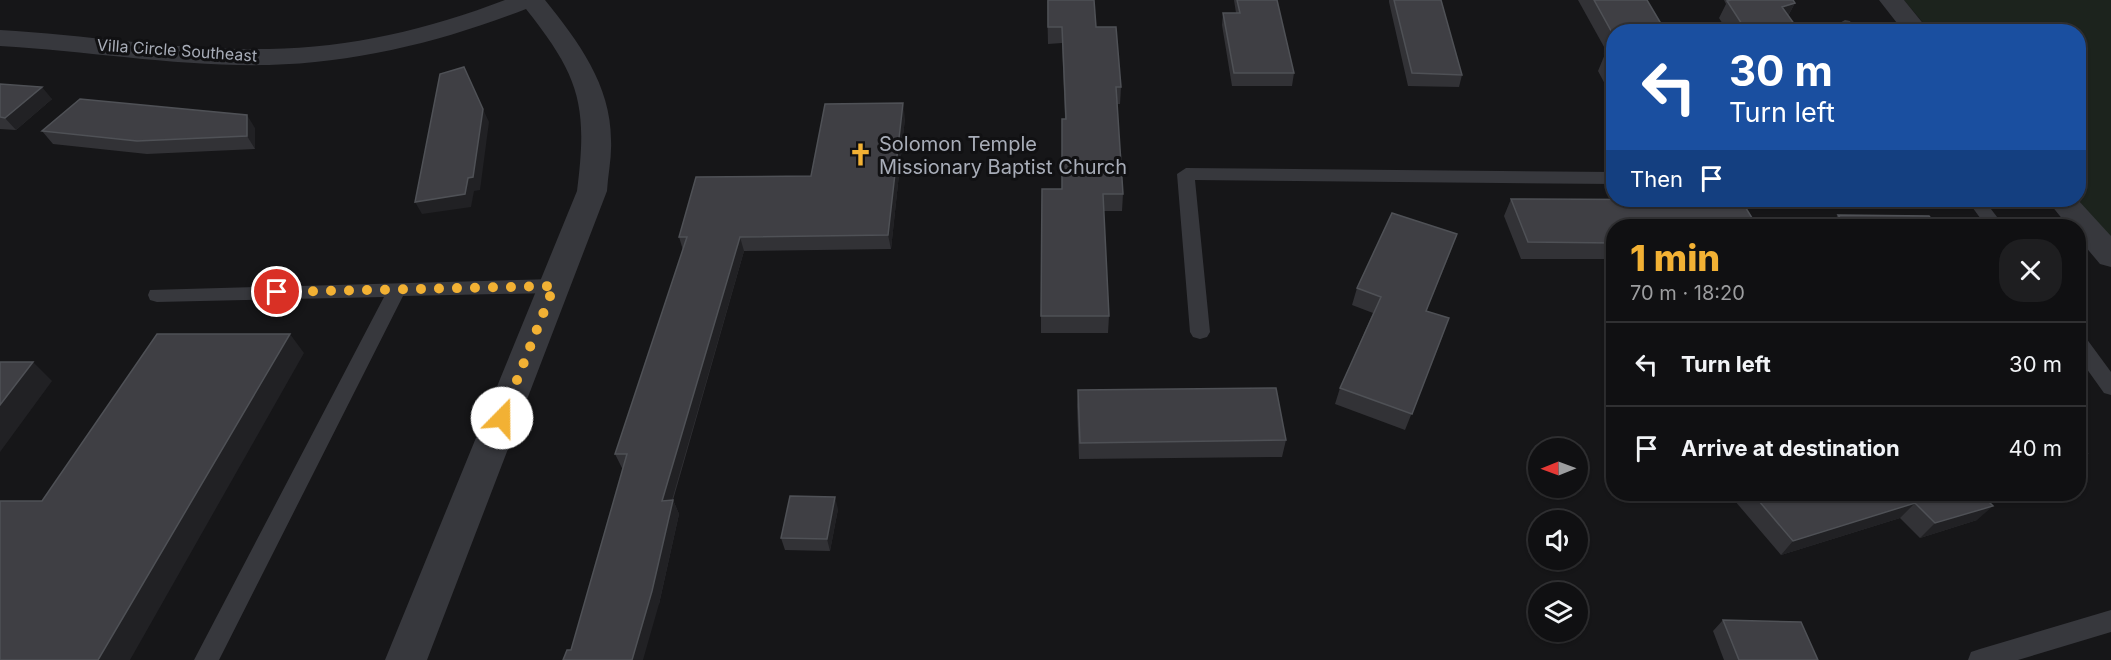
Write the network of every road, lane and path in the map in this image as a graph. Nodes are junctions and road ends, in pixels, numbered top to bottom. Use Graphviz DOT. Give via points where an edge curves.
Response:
graph roads {
  1 [pos="527,0"];
  2 [pos="532,0"];
  3 [pos="1891,0"];
  4 [pos="1911,24"];
  5 [pos="0,38"];
  6 [pos="1606,178"];
  7 [pos="1980,207"];
  8 [pos="2068,207"];
  9 [pos="1990,219"];
  10 [pos="2079,219"];
  11 [pos="2086,227"];
  12 [pos="2111,256"];
  13 [pos="554,286"];
  14 [pos="397,290"];
  15 [pos="157,295"];
  16 [pos="1200,332"];
  17 [pos="2086,353"];
  18 [pos="2111,387"];
  19 [pos="2111,621"];
  20 [pos="206,660"];
  21 [pos="406,660"];
  22 [pos="1980,660"];
  1 -- 5 [label="street, Villa Circle Southeast" via="422,37 301,57 230,57"];
  2 -- 13 [label="street" via="571,49 588,84 598,131 592,191"];
  3 -- 4 [label="street"];
  6 -- 16 [label="lane" via="1186,174"];
  7 -- 9 [label="lane"];
  8 -- 10 [label="street"];
  11 -- 12 [label="street"];
  13 -- 14 [label="lane"];
  13 -- 21 [label="street"];
  14 -- 15 [label="lane"];
  14 -- 20 [label="lane"];
  17 -- 18 [label="lane"];
  19 -- 22 [label="lane"];
}
